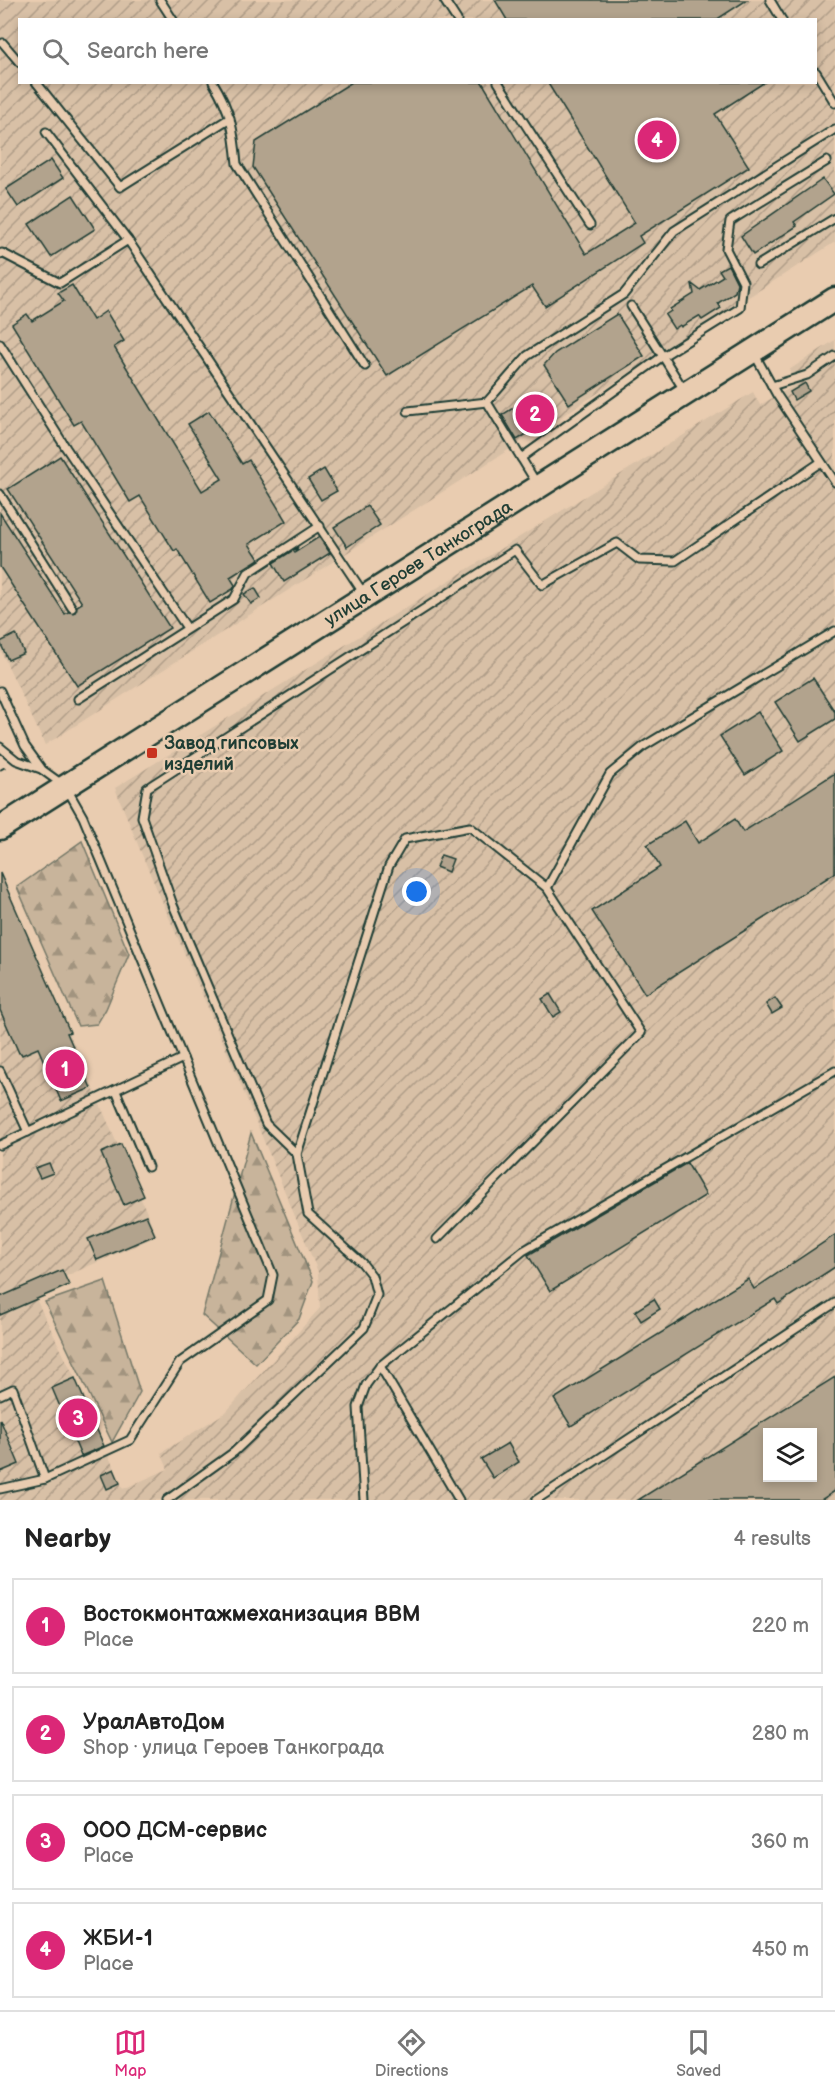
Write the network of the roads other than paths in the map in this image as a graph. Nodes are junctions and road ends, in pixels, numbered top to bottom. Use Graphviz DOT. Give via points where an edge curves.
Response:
graph roads {
  1 [pos="160,0"];
  2 [pos="444,0"];
  3 [pos="770,0"];
  4 [pos="172,18"];
  5 [pos="456,18"];
  6 [pos="781,18"];
  7 [pos="3,43"];
  8 [pos="18,61"];
  9 [pos="817,74"];
  10 [pos="38,84"];
  11 [pos="214,84"];
  12 [pos="499,84"];
  13 [pos="835,103"];
  14 [pos="230,118"];
  15 [pos="835,129"];
  16 [pos="46,132"];
  17 [pos="827,161"];
  18 [pos="835,218"];
  19 [pos="590,225"];
  20 [pos="128,240"];
  21 [pos="0,254"];
  22 [pos="758,265"];
  23 [pos="835,299"];
  24 [pos="631,306"];
  25 [pos="0,344"];
  26 [pos="752,350"];
  27 [pos="663,356"];
  28 [pos="835,357"];
  29 [pos="365,366"];
  30 [pos="772,386"];
  31 [pos="686,392"];
  32 [pos="487,402"];
  33 [pos="408,411"];
  34 [pos="521,458"];
  35 [pos="821,462"];
  36 [pos="835,482"];
  37 [pos="538,486"];
  38 [pos="0,494"];
  39 [pos="320,526"];
  40 [pos="365,597"];
  41 [pos="72,608"];
  42 [pos="187,628"];
  43 [pos="835,631"];
  44 [pos="0,691"];
  45 [pos="78,699"];
  46 [pos="0,747"];
  47 [pos="41,769"];
  48 [pos="66,787"];
  49 [pos="0,828"];
  50 [pos="547,888"];
  51 [pos="183,1058"];
  52 [pos="0,1071"];
  53 [pos="835,1071"];
  54 [pos="116,1091"];
  55 [pos="28,1132"];
  56 [pos="0,1145"];
  57 [pos="297,1154"];
  58 [pos="148,1167"];
  59 [pos="437,1239"];
  60 [pos="835,1303"];
  61 [pos="380,1366"];
  62 [pos="0,1395"];
  63 [pos="45,1479"];
  64 [pos="0,1489"];
  65 [pos="167,1500"];
  66 [pos="364,1500"];
  67 [pos="459,1500"];
  68 [pos="536,1500"];
  1 -- 4 [label="lane"];
  2 -- 5 [label="lane"];
  3 -- 6 [label="lane"];
  7 -- 8 [label="lane"];
  9 -- 13 [label="lane"];
  10 -- 14 [label="lane" via="120,187"];
  11 -- 14 [label="lane"];
  12 -- 19 [label="lane"];
  14 -- 29 [label="lane" via="237,164"];
  15 -- 32 [label="lane" via="674,231 624,294 527,356"];
  16 -- 20 [label="lane"];
  17 -- 27 [label="lane" via="730,221 726,249 743,282 740,308"];
  18 -- 22 [label="lane"];
  20 -- 21 [label="lane" via="60,283"];
  20 -- 39 [label="lane"];
  23 -- 26 [label="main road, улица Героев Танкограда"];
  24 -- 27 [label="lane"];
  25 -- 42 [label="lane"];
  26 -- 30 [label="lane"];
  26 -- 31 [label="main road, улица Героев Танкограда"];
  27 -- 31 [label="lane"];
  27 -- 34 [label="lane"];
  28 -- 30 [label="lane" via="807,375"];
  30 -- 35 [label="lane"];
  31 -- 37 [label="main road, улица Героев Танкограда"];
  32 -- 33 [label="lane"];
  32 -- 34 [label="lane"];
  34 -- 37 [label="lane"];
  35 -- 36 [label="lane"];
  35 -- 57 [label="lane" via="675,561 639,560 616,543 542,585 515,550 147,788 142,817 173,906 266,1124"];
  37 -- 40 [label="main road, улица Героев Танкограда"];
  38 -- 41 [label="lane"];
  39 -- 40 [label="lane"];
  39 -- 42 [label="lane" via="248,573 234,598"];
  40 -- 48 [label="main road, улица Героев Танкограда"];
  42 -- 45 [label="lane"];
  43 -- 50 [label="lane" via="644,746 610,774"];
  44 -- 47 [label="lane" via="25,746"];
  46 -- 47 [label="lane" via="16,760"];
  47 -- 48 [label="lane"];
  48 -- 49 [label="main road, улица Героев Танкограда"];
  48 -- 51 [label="lane" via="83,817"];
  50 -- 57 [label="lane" via="470,826 405,839 389,866"];
  50 -- 59 [label="lane" via="641,1033"];
  51 -- 54 [label="lane"];
  51 -- 63 [label="lane" via="273,1275 268,1300 180,1362 130,1440"];
  52 -- 55 [label="lane"];
  53 -- 61 [label="lane" via="523,1251"];
  54 -- 55 [label="lane"];
  54 -- 58 [label="lane"];
  55 -- 56 [label="lane"];
  57 -- 65 [label="lane" via="308,1214 362,1263 372,1276 377,1295 364,1328 234,1452"];
  60 -- 68 [label="lane"];
  61 -- 66 [label="lane" via="366,1385 358,1407"];
  61 -- 67 [label="lane"];
  62 -- 63 [label="lane" via="13,1389"];
  63 -- 64 [label="lane"];
}
